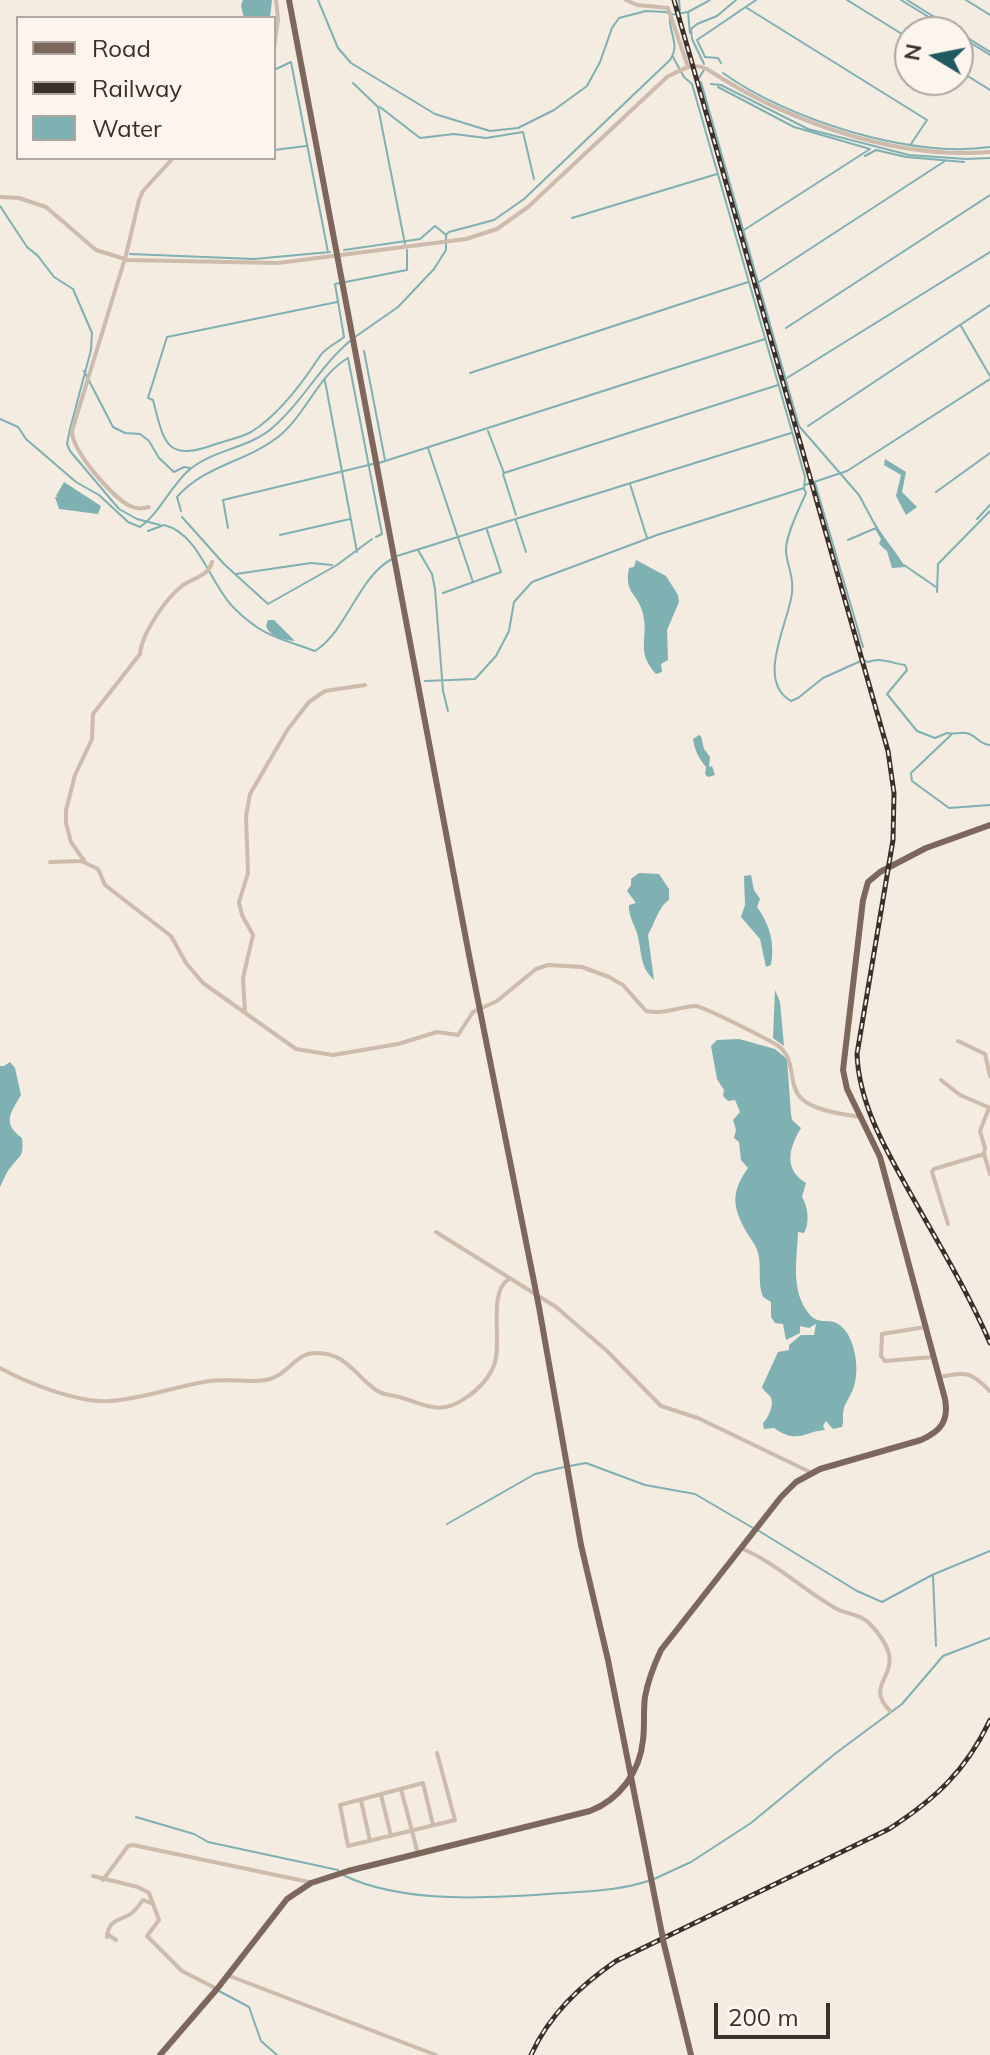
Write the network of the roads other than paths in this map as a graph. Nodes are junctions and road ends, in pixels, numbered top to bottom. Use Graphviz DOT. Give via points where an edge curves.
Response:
graph roads {
  1 [pos="276,0"];
  2 [pos="289,0"];
  3 [pos="626,0"];
  4 [pos="276,34"];
  5 [pos="688,67"];
  6 [pos="990,152"];
  7 [pos="171,160"];
  8 [pos="0,197"];
  9 [pos="337,256"];
  10 [pos="125,260"];
  11 [pos="149,507"];
  12 [pos="212,562"];
  13 [pos="365,685"];
  14 [pos="990,825"];
  15 [pos="50,862"];
  16 [pos="87,863"];
  17 [pos="480,1007"];
  18 [pos="245,1013"];
  19 [pos="958,1041"];
  20 [pos="990,1076"];
  21 [pos="941,1080"];
  22 [pos="990,1107"];
  23 [pos="860,1117"];
  24 [pos="984,1154"];
  25 [pos="990,1174"];
  26 [pos="948,1224"];
  27 [pos="436,1232"];
  28 [pos="509,1279"];
  29 [pos="537,1294"];
  30 [pos="925,1327"];
  31 [pos="933,1357"];
  32 [pos="0,1368"];
  33 [pos="938,1378"];
  34 [pos="990,1390"];
  35 [pos="812,1473"];
  36 [pos="741,1548"];
  37 [pos="890,1711"];
  38 [pos="437,1753"];
  39 [pos="631,1777"];
  40 [pos="401,1789"];
  41 [pos="381,1794"];
  42 [pos="360,1799"];
  43 [pos="433,1825"];
  44 [pos="412,1830"];
  45 [pos="391,1836"];
  46 [pos="370,1841"];
  47 [pos="418,1854"];
  48 [pos="93,1876"];
  49 [pos="103,1880"];
  50 [pos="311,1883"];
  51 [pos="157,1909"];
  52 [pos="116,1940"];
  53 [pos="227,1975"];
  54 [pos="217,1989"];
  55 [pos="160,2055"];
  56 [pos="436,2055"];
  57 [pos="691,2055"];
  1 -- 4 [label="street"];
  2 -- 9 [label="main road"];
  3 -- 5 [label="street" via="668,8"];
  5 -- 6 [label="street" via="707,69 817,126 899,147"];
  5 -- 9 [label="street" via="667,77 507,223 483,234"];
  7 -- 10 [label="street" via="143,191"];
  8 -- 10 [label="street" via="46,207 96,250"];
  9 -- 10 [label="street" via="261,264"];
  9 -- 17 [label="main road"];
  10 -- 11 [label="street" via="72,437 90,468 120,500 135,508"];
  12 -- 16 [label="street" via="159,612 140,654 93,714 92,739 66,810 71,842"];
  13 -- 18 [label="street" via="325,691 309,702 250,794 248,873 239,902 253,935 243,978"];
  14 -- 23 [label="main road" via="926,848 868,882 843,1070"];
  15 -- 16 [label="street"];
  16 -- 18 [label="street" via="98,869 105,885 171,936 203,983"];
  17 -- 18 [label="street" via="458,1035 437,1032 333,1055 296,1049"];
  17 -- 23 [label="street" via="497,1001 542,967 560,964 595,970 623,985 646,1011 703,1007 768,1040 787,1054 803,1100"];
  17 -- 29 [label="main road"];
  19 -- 20 [label="street" via="985,1054"];
  21 -- 22 [label="street"];
  22 -- 24 [label="street" via="980,1131"];
  23 -- 30 [label="main road" via="880,1157"];
  24 -- 25 [label="street"];
  24 -- 26 [label="street" via="932,1172"];
  27 -- 28 [label="street"];
  28 -- 29 [label="street"];
  28 -- 32 [label="street" via="501,1286 497,1305 499,1340 493,1369 466,1399 431,1409 381,1393 349,1364 319,1352 299,1358 272,1379 226,1379 108,1401 28,1384"];
  29 -- 35 [label="street" via="607,1351 653,1401"];
  29 -- 39 [label="main road" via="584,1557"];
  30 -- 31 [label="main road"];
  30 -- 31 [label="street" via="882,1334 881,1356 885,1361"];
  31 -- 33 [label="main road"];
  33 -- 34 [label="street" via="967,1373"];
  33 -- 35 [label="main road" via="947,1411 935,1433"];
  35 -- 36 [label="main road" via="789,1489"];
  36 -- 37 [label="street" via="778,1567 836,1609 868,1621 890,1657 879,1692"];
  36 -- 39 [label="main road" via="656,1661 645,1699 642,1752"];
  38 -- 43 [label="street" via="455,1820"];
  39 -- 47 [label="main road" via="607,1803 590,1811"];
  39 -- 57 [label="main road"];
  40 -- 41 [label="street"];
  40 -- 43 [label="street" via="423,1783"];
  40 -- 44 [label="street"];
  41 -- 42 [label="street"];
  41 -- 45 [label="street"];
  42 -- 46 [label="street"];
  42 -- 46 [label="street" via="340,1805 348,1846"];
  43 -- 44 [label="street"];
  44 -- 45 [label="street"];
  44 -- 47 [label="street"];
  45 -- 46 [label="street"];
  47 -- 50 [label="main road"];
  48 -- 49 [label="street"];
  49 -- 50 [label="street" via="133,1845"];
  49 -- 51 [label="street" via="145,1890"];
  50 -- 53 [label="main road" via="277,1910"];
  51 -- 52 [label="street" via="143,1900 131,1914 118,1918 107,1936"];
  51 -- 54 [label="street" via="159,1920 147,1936 182,1971"];
  53 -- 54 [label="main road"];
  53 -- 56 [label="street"];
  54 -- 55 [label="main road"];
}
